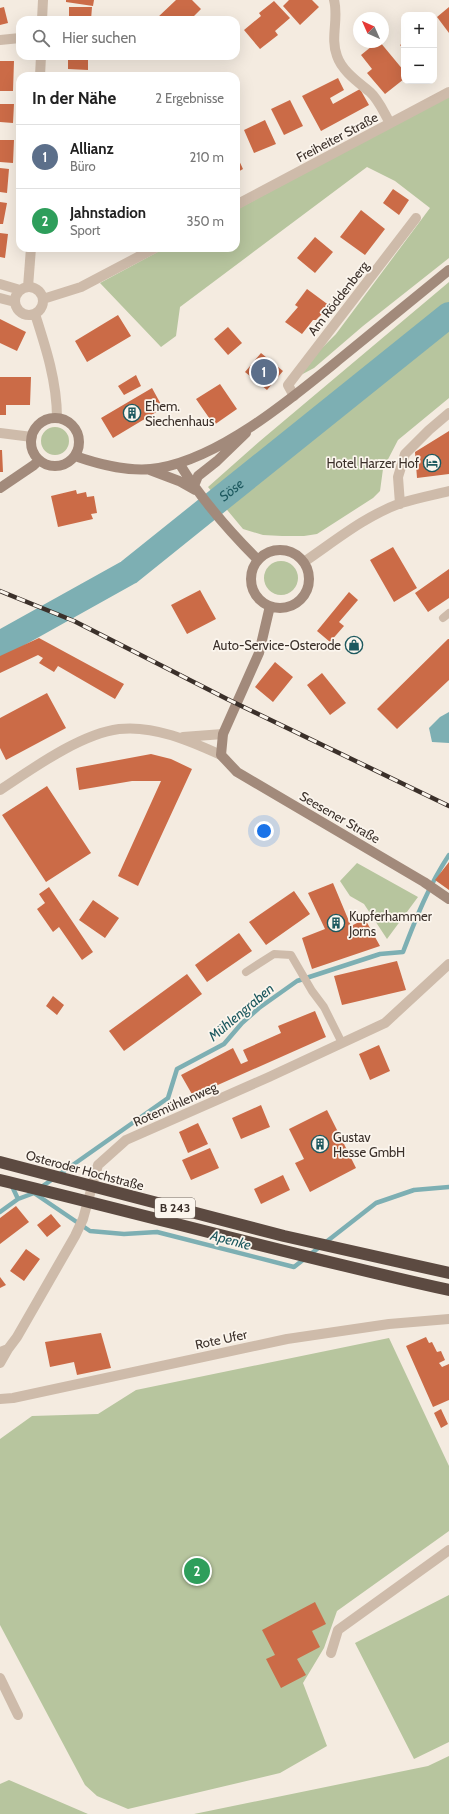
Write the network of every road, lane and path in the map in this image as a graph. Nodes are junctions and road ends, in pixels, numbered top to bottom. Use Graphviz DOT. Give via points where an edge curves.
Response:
graph roads {
  1 [pos="43,0"];
  2 [pos="334,0"];
  3 [pos="42,16"];
  4 [pos="16,38"];
  5 [pos="0,40"];
  6 [pos="41,60"];
  7 [pos="40,72"];
  8 [pos="449,92"];
  9 [pos="390,123"];
  10 [pos="240,203"];
  11 [pos="416,218"];
  12 [pos="30,252"];
  13 [pos="147,252"];
  14 [pos="449,270"];
  15 [pos="0,284"];
  16 [pos="24,289"];
  17 [pos="0,298"];
  18 [pos="43,299"];
  19 [pos="15,302"];
  20 [pos="35,314"];
  21 [pos="294,396"];
  22 [pos="449,413"];
  23 [pos="57,418"];
  24 [pos="256,423"];
  25 [pos="0,433"];
  26 [pos="32,437"];
  27 [pos="76,456"];
  28 [pos="39,460"];
  29 [pos="179,463"];
  30 [pos="148,469"];
  31 [pos="0,488"];
  32 [pos="195,489"];
  33 [pos="449,491"];
  34 [pos="400,504"];
  35 [pos="258,560"];
  36 [pos="304,562"];
  37 [pos="270,606"];
  38 [pos="223,734"];
  39 [pos="181,737"];
  40 [pos="221,755"];
  41 [pos="0,790"];
  42 [pos="448,898"];
  43 [pos="449,964"];
  44 [pos="246,972"];
  45 [pos="342,1043"];
  46 [pos="0,1162"];
  47 [pos="0,1180"];
  48 [pos="449,1273"];
  49 [pos="449,1290"];
  50 [pos="449,1319"];
  51 [pos="4,1350"];
  52 [pos="0,1363"];
  53 [pos="0,1399"];
  54 [pos="449,1550"];
  55 [pos="331,1653"];
  56 [pos="0,1678"];
  57 [pos="18,1715"];
  1 -- 3 [label="street"];
  2 -- 9 [label="street" via="334,46 337,57 348,72 371,93"];
  4 -- 5 [label="street"];
  6 -- 7 [label="street"];
  8 -- 9 [label="street, Freiheiter Straße"];
  9 -- 10 [label="street, Freiheiter Straße"];
  11 -- 21 [label="street, Am Röddenberg" via="288,385"];
  12 -- 16 [label="street"];
  13 -- 18 [label="street" via="80,287"];
  14 -- 21 [label="street"];
  15 -- 16 [label="street"];
  16 -- 18 [label="street" via="38,290"];
  16 -- 19 [label="street" via="18,293"];
  17 -- 19 [label="street"];
  18 -- 20 [label="street" via="41,308"];
  19 -- 20 [label="street" via="22,313"];
  20 -- 23 [label="street" via="50,362 57,399"];
  21 -- 24 [label="street"];
  22 -- 34 [label="street" via="405,454 398,477"];
  23 -- 26 [label="street" via="40,423"];
  23 -- 27 [label="street" via="67,421 76,429 79,445"];
  24 -- 29 [label="street" via="211,450"];
  24 -- 32 [label="street" via="234,446 198,476"];
  25 -- 26 [label="street"];
  26 -- 28 [label="street" via="32,450"];
  27 -- 28 [label="street" via="58,466 45,464"];
  27 -- 30 [label="street" via="117,467"];
  28 -- 31 [label="street"];
  29 -- 30 [label="street"];
  29 -- 32 [label="street"];
  30 -- 32 [label="street"];
  32 -- 35 [label="street"];
  33 -- 34 [label="street"];
  34 -- 36 [label="street" via="350,530"];
  35 -- 36 [label="street" via="269,552 287,550"];
  35 -- 37 [label="street" via="251,575 252,587 256,595"];
  36 -- 37 [label="street" via="310,578 305,595 292,606"];
  37 -- 38 [label="street" via="258,653"];
  38 -- 39 [label="street"];
  38 -- 40 [label="street"];
  39 -- 40 [label="street"];
  39 -- 41 [label="street" via="119,729 96,735 70,747"];
  40 -- 42 [label="street, Seesener Straße" via="237,772"];
  43 -- 45 [label="street, Rotemühlenweg" via="385,1023"];
  44 -- 45 [label="lane" via="274,954 291,955 324,1007"];
  45 -- 51 [label="street, Rotemühlenweg" via="126,1140 98,1165 83,1219 75,1236 17,1337"];
  46 -- 48 [label="highway, Osteroder Hochstraße / B 243" via="284,1236"];
  47 -- 49 [label="highway, B 243" via="345,1267"];
  50 -- 53 [label="street, Rote Ufer" via="388,1324 287,1339"];
  51 -- 52 [label="street, Rotemühlenweg"];
  54 -- 55 [label="street" via="338,1630"];
  56 -- 57 [label="street"];
}
